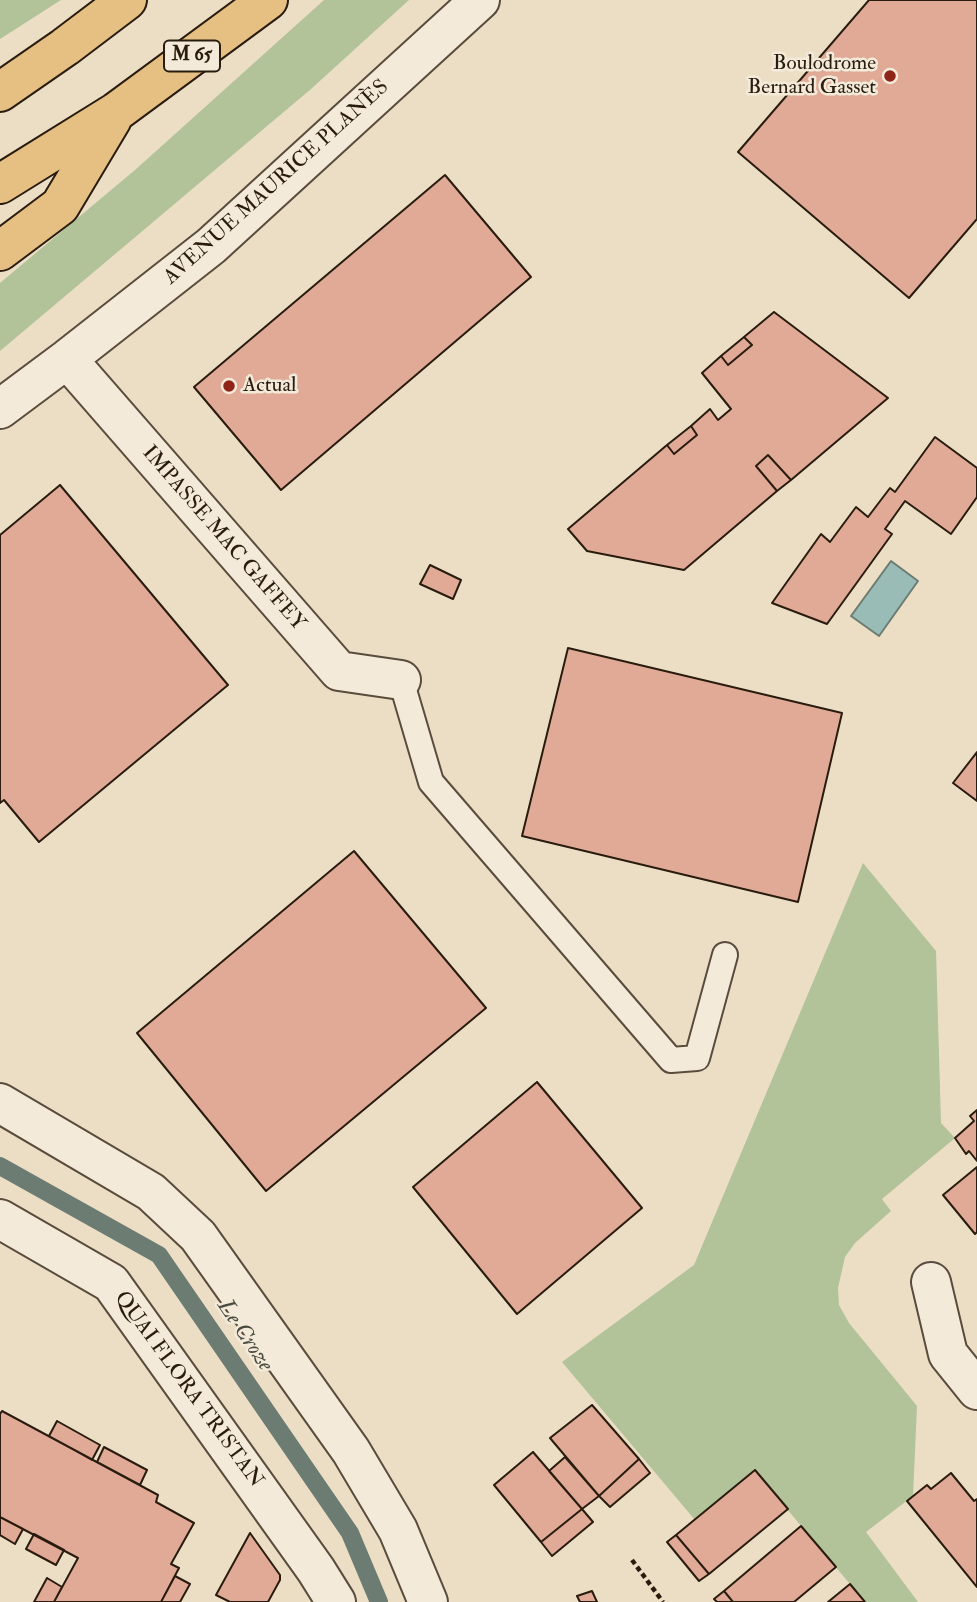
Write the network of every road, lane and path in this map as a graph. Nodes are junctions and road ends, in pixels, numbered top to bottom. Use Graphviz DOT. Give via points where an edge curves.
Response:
graph roads {
  1 [pos="127,0"];
  2 [pos="268,0"];
  3 [pos="480,0"];
  4 [pos="0,92"];
  5 [pos="116,112"];
  6 [pos="0,184"];
  7 [pos="0,251"];
  8 [pos="66,359"];
  9 [pos="0,409"];
  10 [pos="401,680"];
  11 [pos="725,955"];
  12 [pos="0,1103"];
  13 [pos="0,1219"];
  14 [pos="931,1282"];
  15 [pos="977,1390"];
  16 [pos="632,1560"];
  17 [pos="336,1602"];
  18 [pos="428,1602"];
  19 [pos="663,1602"];
  1 -- 4 [label="main road"];
  2 -- 5 [label="main road, M 65"];
  3 -- 8 [label="street, AVENUE MAURICE PLANÈS" via="211,246"];
  5 -- 6 [label="main road, M 65"];
  5 -- 7 [label="main road, M 65" via="60,206"];
  8 -- 9 [label="street, AVENUE MAURICE PLANÈS"];
  8 -- 10 [label="street, IMPASSE MAC GAFFEY" via="339,671"];
  10 -- 11 [label="lane" via="431,782 671,1060 697,1058"];
  12 -- 18 [label="street" via="151,1192 198,1236 351,1451 398,1530"];
  13 -- 17 [label="street, QUAI FLORA TRISTAN" via="111,1283"];
  14 -- 15 [label="street" via="948,1354"];
  16 -- 19 [label="path"];
}
